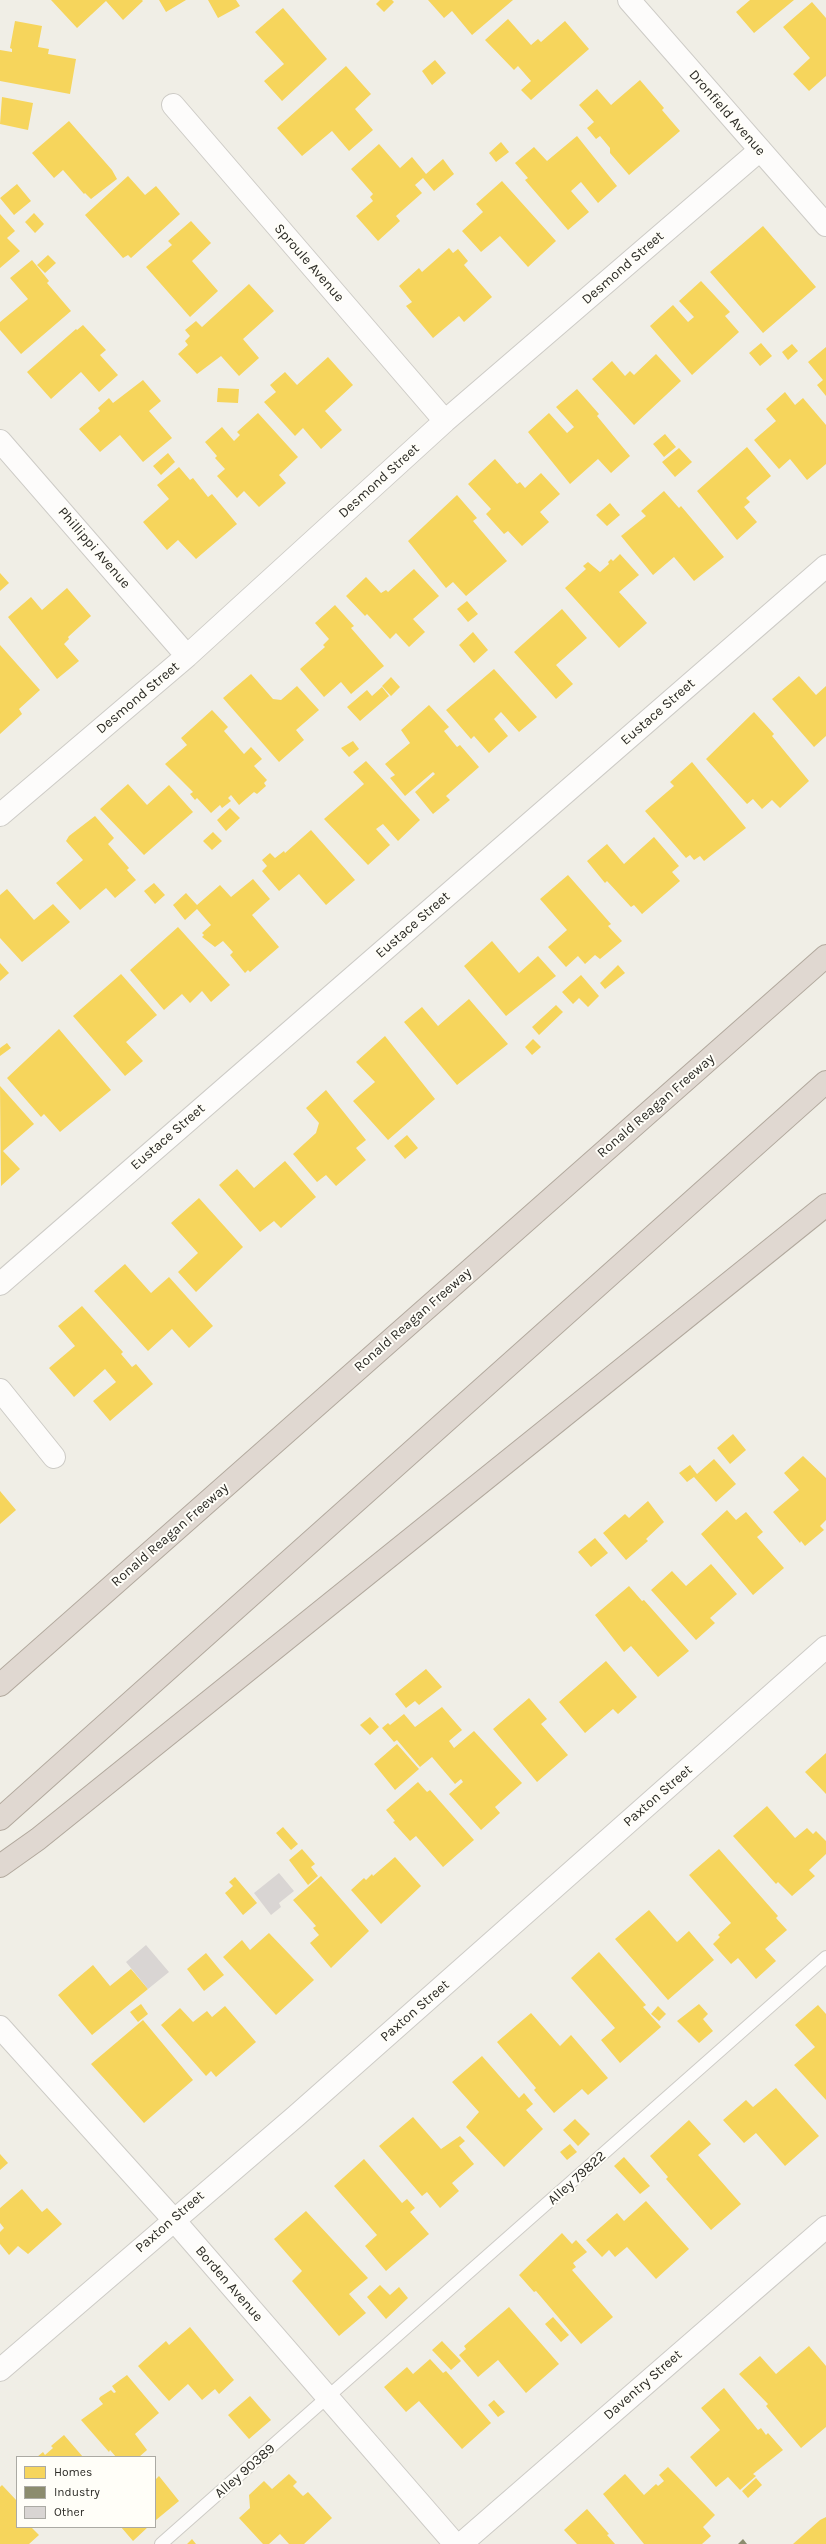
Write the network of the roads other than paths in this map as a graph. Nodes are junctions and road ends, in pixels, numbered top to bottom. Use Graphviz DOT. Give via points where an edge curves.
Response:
graph roads {
  1 [pos="629,0"];
  2 [pos="173,105"];
  3 [pos="760,150"];
  4 [pos="826,225"];
  5 [pos="445,421"];
  6 [pos="0,440"];
  7 [pos="826,566"];
  8 [pos="187,656"];
  9 [pos="0,815"];
  10 [pos="826,956"];
  11 [pos="826,1082"];
  12 [pos="826,1204"];
  13 [pos="0,1284"];
  14 [pos="0,1390"];
  15 [pos="54,1457"];
  16 [pos="826,1647"];
  17 [pos="0,1685"];
  18 [pos="0,1819"];
  19 [pos="0,1866"];
  20 [pos="826,1957"];
  21 [pos="0,2027"];
  22 [pos="173,2219"];
  23 [pos="826,2227"];
  24 [pos="0,2370"];
  25 [pos="328,2398"];
  26 [pos="161,2544"];
  27 [pos="455,2544"];
  28 [pos="461,2544"];
  1 -- 3 [label="street, Dronfield Avenue"];
  2 -- 5 [label="street, Sproule Avenue"];
  3 -- 4 [label="street, Dronfield Avenue"];
  3 -- 5 [label="street, Desmond Street"];
  5 -- 8 [label="street, Desmond Street"];
  6 -- 8 [label="street, Phillippi Avenue"];
  7 -- 13 [label="street, Eustace Street"];
  8 -- 9 [label="street, Desmond Street"];
  10 -- 17 [label="highway, Ronald Reagan Freeway"];
  11 -- 18 [label="highway"];
  12 -- 19 [label="highway" via="44,1834"];
  14 -- 15 [label="street"];
  16 -- 22 [label="street, Paxton Street" via="302,2111"];
  20 -- 25 [label="lane, Alley 79822"];
  21 -- 22 [label="street, Borden Avenue"];
  22 -- 24 [label="street, Paxton Street"];
  22 -- 25 [label="street, Borden Avenue"];
  23 -- 28 [label="street, Daventry Street"];
  25 -- 26 [label="lane, Alley 90389"];
  25 -- 27 [label="street, Borden Avenue"];
}
